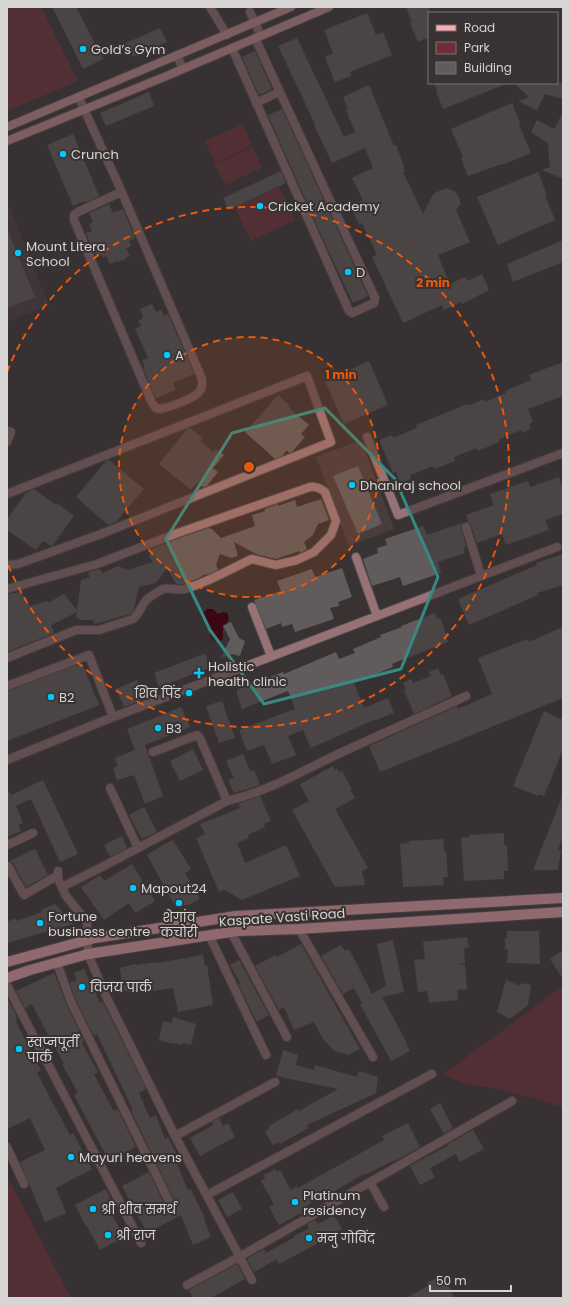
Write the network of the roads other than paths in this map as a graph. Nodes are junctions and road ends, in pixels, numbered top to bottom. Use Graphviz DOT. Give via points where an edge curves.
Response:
graph roads {
  1 [pos="210,7"];
  2 [pos="292,7"];
  3 [pos="329,7"];
  4 [pos="250,12"];
  5 [pos="255,23"];
  6 [pos="227,35"];
  7 [pos="258,37"];
  8 [pos="232,48"];
  9 [pos="177,56"];
  10 [pos="183,68"];
  11 [pos="279,92"];
  12 [pos="78,98"];
  13 [pos="256,103"];
  14 [pos="84,109"];
  15 [pos="7,127"];
  16 [pos="7,140"];
  17 [pos="121,192"];
  18 [pos="7,430"];
  19 [pos="367,437"];
  20 [pos="7,442"];
  21 [pos="563,453"];
  22 [pos="7,494"];
  23 [pos="466,527"];
  24 [pos="557,547"];
  25 [pos="356,558"];
  26 [pos="7,565"];
  27 [pos="481,576"];
  28 [pos="7,589"];
  29 [pos="252,607"];
  30 [pos="377,616"];
  31 [pos="271,656"];
  32 [pos="7,658"];
  33 [pos="7,686"];
  34 [pos="466,696"];
  35 [pos="112,717"];
  36 [pos="153,752"];
  37 [pos="7,760"];
  38 [pos="110,788"];
  39 [pos="227,801"];
  40 [pos="33,833"];
  41 [pos="7,845"];
  42 [pos="138,848"];
  43 [pos="8,866"];
  44 [pos="62,886"];
  45 [pos="563,898"];
  46 [pos="563,912"];
  47 [pos="299,928"];
  48 [pos="231,932"];
  49 [pos="209,935"];
  50 [pos="87,940"];
  51 [pos="88,954"];
  52 [pos="7,962"];
  53 [pos="56,963"];
  54 [pos="7,978"];
  55 [pos="7,985"];
  56 [pos="287,1037"];
  57 [pos="266,1055"];
  58 [pos="373,1057"];
  59 [pos="432,1074"];
  60 [pos="276,1082"];
  61 [pos="512,1101"];
  62 [pos="175,1136"];
  63 [pos="7,1147"];
  64 [pos="370,1182"];
  65 [pos="24,1184"];
  66 [pos="208,1195"];
  67 [pos="172,1207"];
  68 [pos="384,1207"];
  69 [pos="141,1242"];
  70 [pos="239,1258"];
  71 [pos="252,1280"];
  72 [pos="187,1285"];
  1 -- 6 [label="street"];
  2 -- 5 [label="main road"];
  3 -- 7 [label="main road"];
  4 -- 5 [label="street"];
  5 -- 6 [label="main road"];
  5 -- 7 [label="street"];
  6 -- 9 [label="main road"];
  7 -- 8 [label="main road"];
  7 -- 11 [label="street"];
  8 -- 10 [label="main road"];
  8 -- 13 [label="street"];
  9 -- 10 [label="street"];
  9 -- 12 [label="main road"];
  10 -- 14 [label="main road"];
  11 -- 13 [label="street"];
  11 -- 13 [label="street" via="375,298 374,303 352,313 349,311"];
  12 -- 14 [label="street"];
  12 -- 15 [label="main road"];
  14 -- 16 [label="main road"];
  14 -- 17 [label="street"];
  17 -- 17 [label="street" via="78,212 74,215 74,220 149,397 156,408 160,409 199,393 202,379"];
  18 -- 20 [label="street" via="11,432"];
  19 -- 21 [label="street" via="398,515"];
  22 -- 26 [label="street" via="307,376 331,442 101,534 18,564"];
  23 -- 27 [label="street"];
  24 -- 27 [label="street"];
  25 -- 30 [label="street"];
  27 -- 30 [label="street"];
  28 -- 32 [label="street" via="98,564 175,534 314,486 325,492 336,521 331,534 318,548 297,560 276,566 252,559 214,579 184,590 164,589 147,598 133,619 99,630 76,630"];
  29 -- 31 [label="street"];
  30 -- 31 [label="street"];
  31 -- 35 [label="street"];
  33 -- 35 [label="street" via="89,655"];
  34 -- 39 [label="street" via="275,785 246,797"];
  35 -- 37 [label="street"];
  36 -- 39 [label="street" via="197,735"];
  38 -- 42 [label="street"];
  39 -- 42 [label="street"];
  40 -- 41 [label="street"];
  42 -- 44 [label="street"];
  43 -- 44 [label="street" via="24,895 55,874"];
  44 -- 50 [label="street" via="66,896 87,922"];
  45 -- 50 [label="main road, Kaspate Vasti Road" via="236,916"];
  46 -- 47 [label="main road, Kaspate Vasti Road"];
  47 -- 48 [label="main road, Kaspate Vasti Road"];
  47 -- 58 [label="street"];
  48 -- 49 [label="main road, Kaspate Vasti Road"];
  48 -- 56 [label="street"];
  49 -- 51 [label="main road, Kaspate Vasti Road"];
  49 -- 57 [label="street"];
  50 -- 51 [label="street"];
  50 -- 52 [label="main road, Kaspate Vasti Road"];
  51 -- 53 [label="main road, Kaspate Vasti Road"];
  51 -- 62 [label="street"];
  53 -- 54 [label="main road, Kaspate Vasti Road"];
  53 -- 67 [label="street" via="71,1002"];
  55 -- 69 [label="street"];
  59 -- 66 [label="street"];
  60 -- 62 [label="street"];
  61 -- 64 [label="street"];
  62 -- 66 [label="street"];
  63 -- 65 [label="street"];
  64 -- 68 [label="street"];
  64 -- 70 [label="street"];
  66 -- 70 [label="street"];
  70 -- 71 [label="street"];
  70 -- 72 [label="street"];
}
